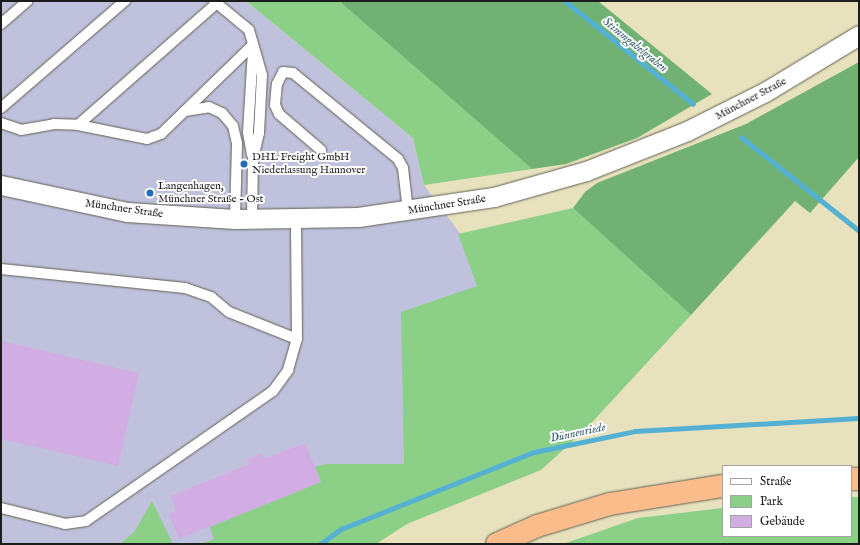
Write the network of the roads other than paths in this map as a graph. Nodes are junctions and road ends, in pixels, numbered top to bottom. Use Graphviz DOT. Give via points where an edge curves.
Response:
graph roads {
  1 [pos="27,1"];
  2 [pos="125,1"];
  3 [pos="215,2"];
  4 [pos="1,24"];
  5 [pos="859,35"];
  6 [pos="253,45"];
  7 [pos="1,108"];
  8 [pos="185,110"];
  9 [pos="1,123"];
  10 [pos="78,125"];
  11 [pos="321,150"];
  12 [pos="1,185"];
  13 [pos="408,211"];
  14 [pos="244,219"];
  15 [pos="296,220"];
  16 [pos="1,270"];
  17 [pos="297,340"];
  18 [pos="722,486"];
  19 [pos="1,508"];
  20 [pos="497,544"];
  1 -- 4 [label="lane"];
  2 -- 7 [label="lane"];
  3 -- 6 [label="lane" via="250,30"];
  3 -- 10 [label="lane"];
  5 -- 13 [label="street, Münchner Straße" via="766,92 647,149 539,186"];
  6 -- 8 [label="lane"];
  6 -- 14 [label="lane" via="248,132 253,159"];
  8 -- 10 [label="lane" via="161,134 146,139"];
  8 -- 14 [label="lane" via="209,107 222,113 233,126"];
  9 -- 10 [label="lane" via="20,130 54,124"];
  11 -- 13 [label="lane" via="279,114 275,105 277,84 283,72 293,73 398,159 404,168"];
  12 -- 14 [label="street, Münchner Straße" via="127,212"];
  13 -- 15 [label="street, Münchner Straße"];
  14 -- 15 [label="street, Münchner Straße"];
  15 -- 17 [label="lane"];
  16 -- 17 [label="lane" via="185,288 211,297 229,312"];
  17 -- 19 [label="lane" via="288,370 273,391 86,521 65,524"];
  18 -- 20 [label="highway" via="610,504 537,526"];
}
